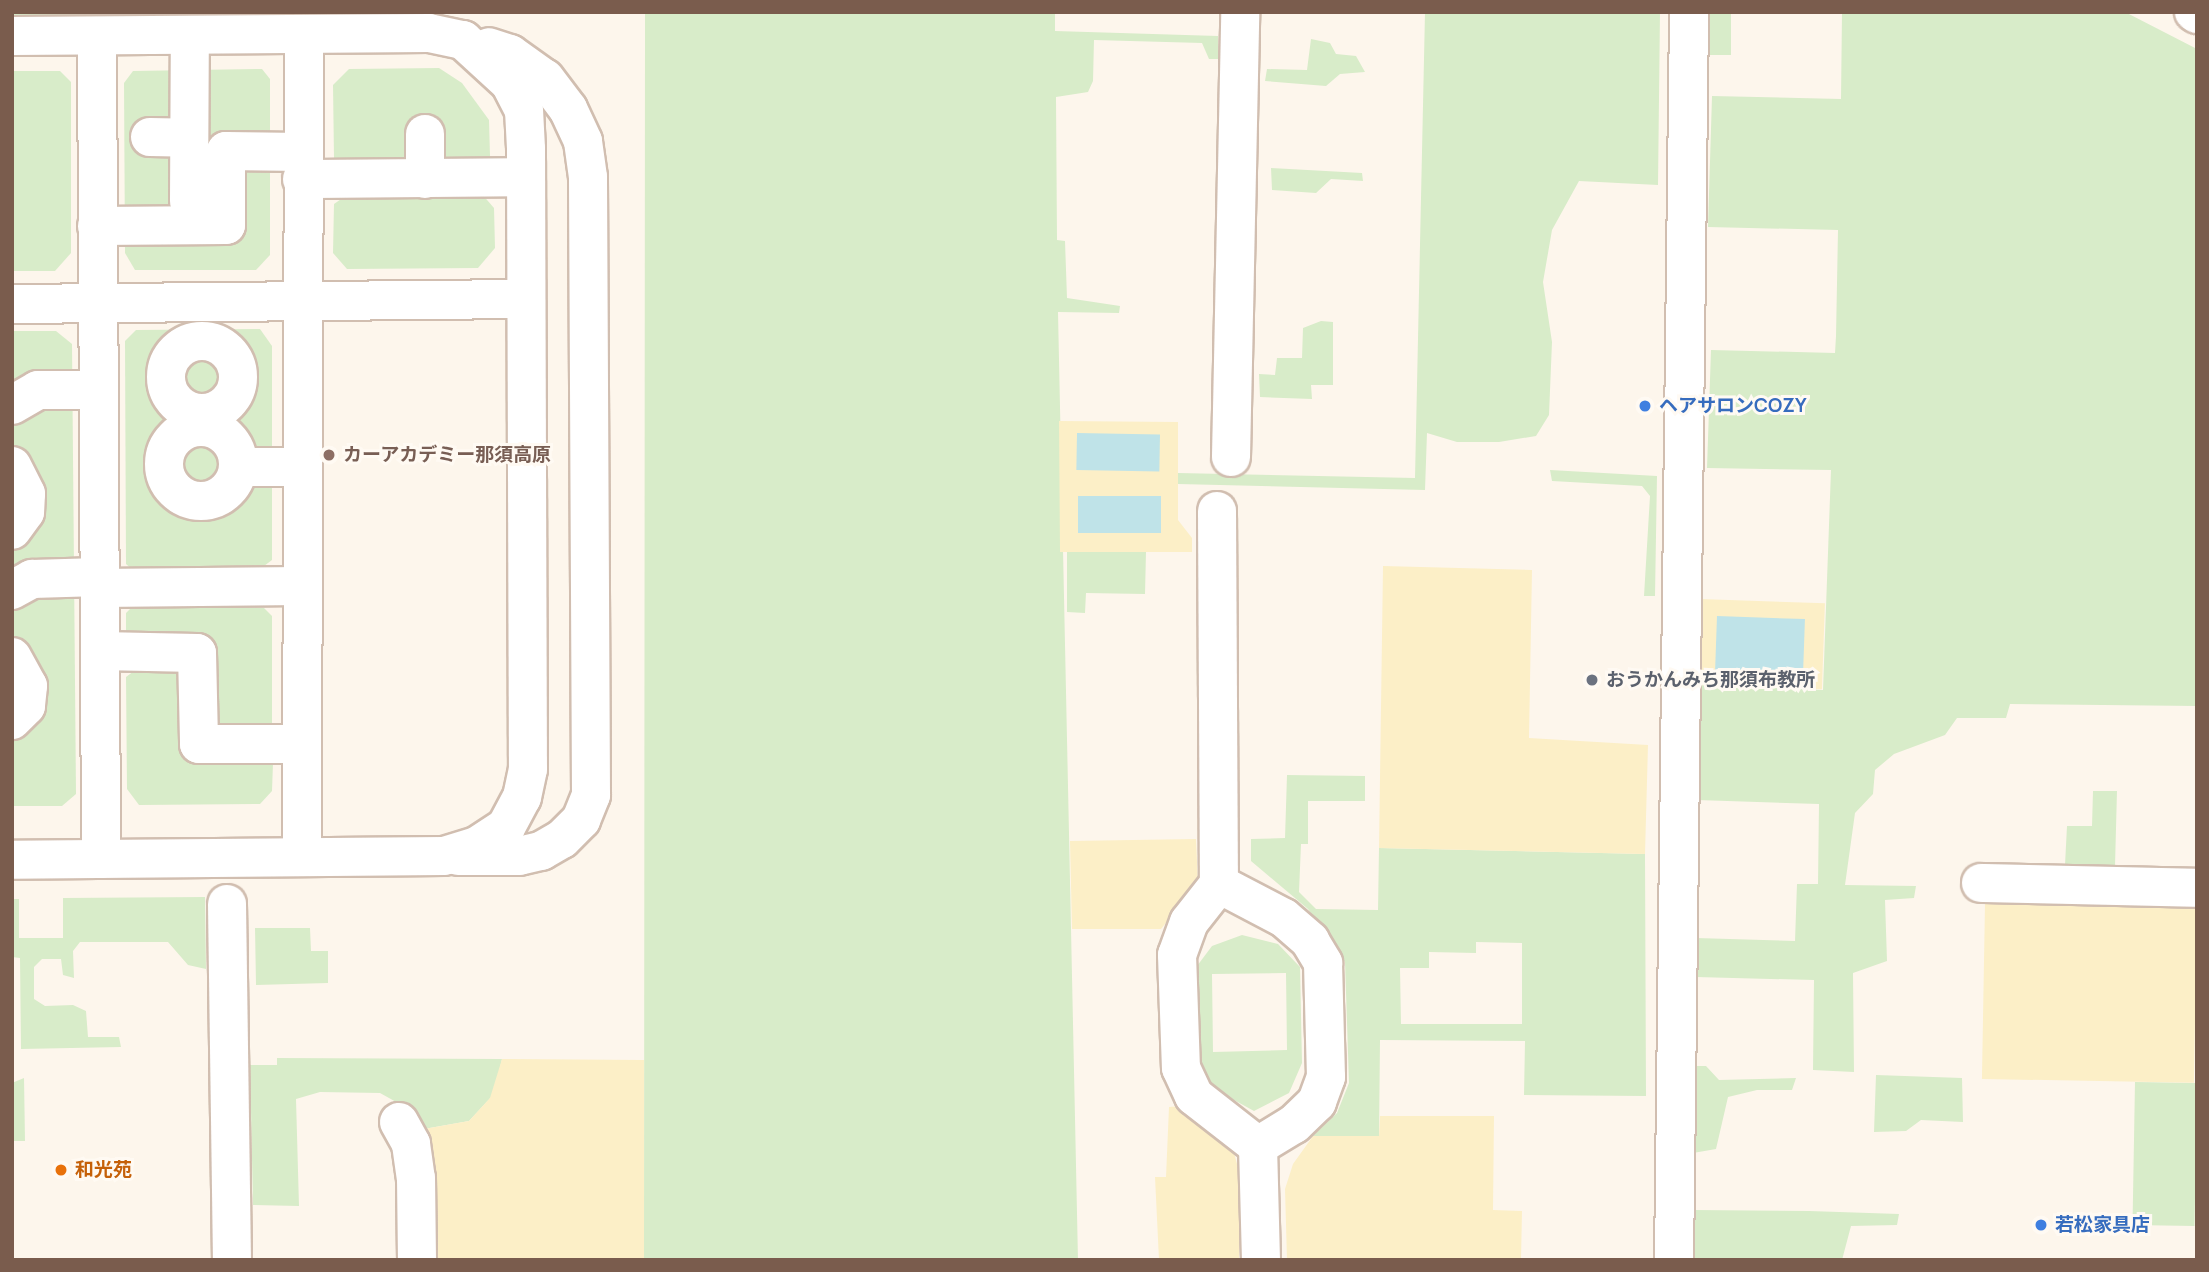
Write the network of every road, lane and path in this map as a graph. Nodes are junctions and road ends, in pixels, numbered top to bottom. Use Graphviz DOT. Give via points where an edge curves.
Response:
graph roads {
  1 [pos="1240,12"];
  2 [pos="1689,12"];
  3 [pos="190,35"];
  4 [pos="304,35"];
  5 [pos="12,36"];
  6 [pos="97,36"];
  7 [pos="463,40"];
  8 [pos="425,134"];
  9 [pos="150,137"];
  10 [pos="190,138"];
  11 [pos="302,165"];
  12 [pos="526,177"];
  13 [pos="425,179"];
  14 [pos="189,201"];
  15 [pos="97,226"];
  16 [pos="526,299"];
  17 [pos="300,301"];
  18 [pos="203,302"];
  19 [pos="97,303"];
  20 [pos="12,304"];
  21 [pos="206,341"];
  22 [pos="98,390"];
  23 [pos="12,405"];
  24 [pos="202,420"];
  25 [pos="1231,457"];
  26 [pos="12,466"];
  27 [pos="238,467"];
  28 [pos="301,467"];
  29 [pos="1217,511"];
  30 [pos="12,530"];
  31 [pos="99,582"];
  32 [pos="301,586"];
  33 [pos="12,590"];
  34 [pos="100,651"];
  35 [pos="12,657"];
  36 [pos="12,720"];
  37 [pos="301,744"];
  38 [pos="444,856"];
  39 [pos="302,857"];
  40 [pos="101,859"];
  41 [pos="12,860"];
  42 [pos="1981,883"];
  43 [pos="1219,884"];
  44 [pos="2197,888"];
  45 [pos="228,904"];
  46 [pos="399,1122"];
  47 [pos="1258,1146"];
  48 [pos="232,1260"];
  49 [pos="417,1260"];
  50 [pos="1261,1260"];
  51 [pos="1674,1260"];
  1 -- 25 [label="street"];
  2 -- 51 [label="street"];
  3 -- 4 [label="street"];
  3 -- 6 [label="street"];
  3 -- 10 [label="street"];
  4 -- 7 [label="street" via="429,33"];
  4 -- 11 [label="street"];
  5 -- 6 [label="street"];
  6 -- 15 [label="street"];
  7 -- 12 [label="street" via="510,83 524,110"];
  7 -- 38 [label="street" via="510,54 545,79 568,109 583,141 588,177 591,794 581,820 541,851 519,856"];
  8 -- 13 [label="street"];
  9 -- 10 [label="street"];
  10 -- 14 [label="street"];
  11 -- 13 [label="street"];
  11 -- 15 [label="street" via="226,152 226,225"];
  11 -- 17 [label="street"];
  12 -- 13 [label="street"];
  12 -- 16 [label="street"];
  15 -- 19 [label="street"];
  16 -- 17 [label="street"];
  16 -- 38 [label="street" via="528,769 522,797 506,827 477,846"];
  17 -- 18 [label="street"];
  17 -- 28 [label="street"];
  18 -- 19 [label="street"];
  18 -- 21 [label="street"];
  19 -- 20 [label="street"];
  19 -- 22 [label="street"];
  21 -- 24 [label="street" via="226,350 238,379 230,400"];
  21 -- 24 [label="street" via="183,345 168,363 165,375 179,405"];
  22 -- 23 [label="street" via="38,390"];
  22 -- 31 [label="street"];
  24 -- 27 [label="street" via="232,443"];
  24 -- 27 [label="street" via="168,448 165,472 177,492 186,498 209,500 230,488"];
  26 -- 30 [label="street" via="26,494 25,512"];
  27 -- 28 [label="street"];
  28 -- 32 [label="street"];
  29 -- 43 [label="street"];
  31 -- 32 [label="street"];
  31 -- 33 [label="street" via="32,579"];
  31 -- 34 [label="street"];
  32 -- 37 [label="street"];
  34 -- 37 [label="street" via="197,653 199,744"];
  34 -- 40 [label="street"];
  35 -- 36 [label="street" via="28,686 26,706"];
  37 -- 39 [label="street"];
  38 -- 39 [label="street"];
  39 -- 40 [label="street"];
  40 -- 41 [label="street"];
  42 -- 44 [label="street"];
  43 -- 47 [label="street" via="1189,922 1177,955 1181,1068 1194,1096"];
  43 -- 47 [label="street" via="1284,918 1310,941 1323,963 1326,1077 1317,1102 1294,1124"];
  45 -- 48 [label="street"];
  46 -- 49 [label="street" via="411,1144 416,1178"];
  47 -- 50 [label="street"];
}
